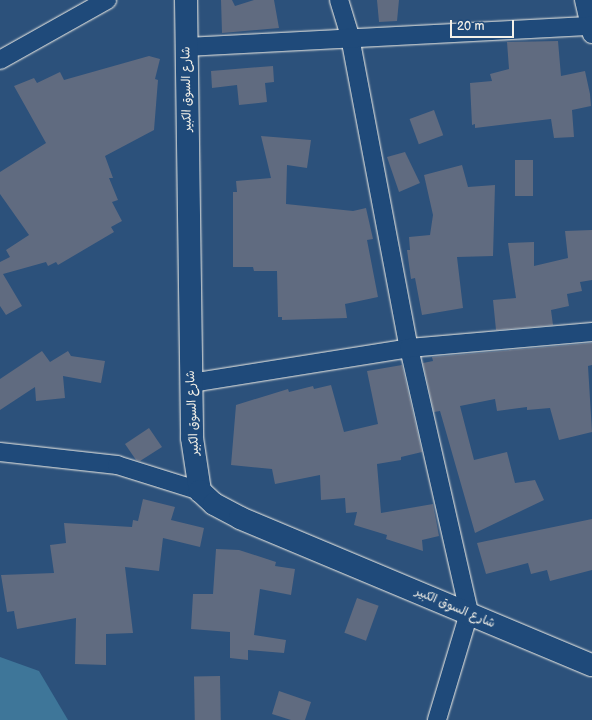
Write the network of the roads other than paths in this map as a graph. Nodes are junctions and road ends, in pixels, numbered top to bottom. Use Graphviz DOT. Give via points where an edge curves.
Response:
graph roads {
  1 [pos="107,0"];
  2 [pos="186,0"];
  3 [pos="339,0"];
  4 [pos="584,0"];
  5 [pos="592,28"];
  6 [pos="350,37"];
  7 [pos="186,47"];
  8 [pos="0,60"];
  9 [pos="592,332"];
  10 [pos="409,348"];
  11 [pos="191,383"];
  12 [pos="0,452"];
  13 [pos="200,491"];
  14 [pos="469,613"];
  15 [pos="592,665"];
  16 [pos="437,720"];
  1 -- 8 [label="street"];
  2 -- 7 [label="street, شارع السوق الكبير"];
  3 -- 6 [label="street"];
  4 -- 5 [label="street"];
  5 -- 6 [label="street"];
  6 -- 7 [label="street"];
  6 -- 10 [label="street"];
  7 -- 11 [label="street, شارع السوق الكبير"];
  9 -- 10 [label="street"];
  10 -- 11 [label="street"];
  10 -- 14 [label="street"];
  11 -- 13 [label="street, شارع السوق الكبير" via="192,438"];
  12 -- 13 [label="street" via="117,465"];
  13 -- 14 [label="street, شارع السوق الكبير" via="214,504 240,518"];
  14 -- 15 [label="street, شارع السوق الكبير"];
  14 -- 16 [label="street"];
}
